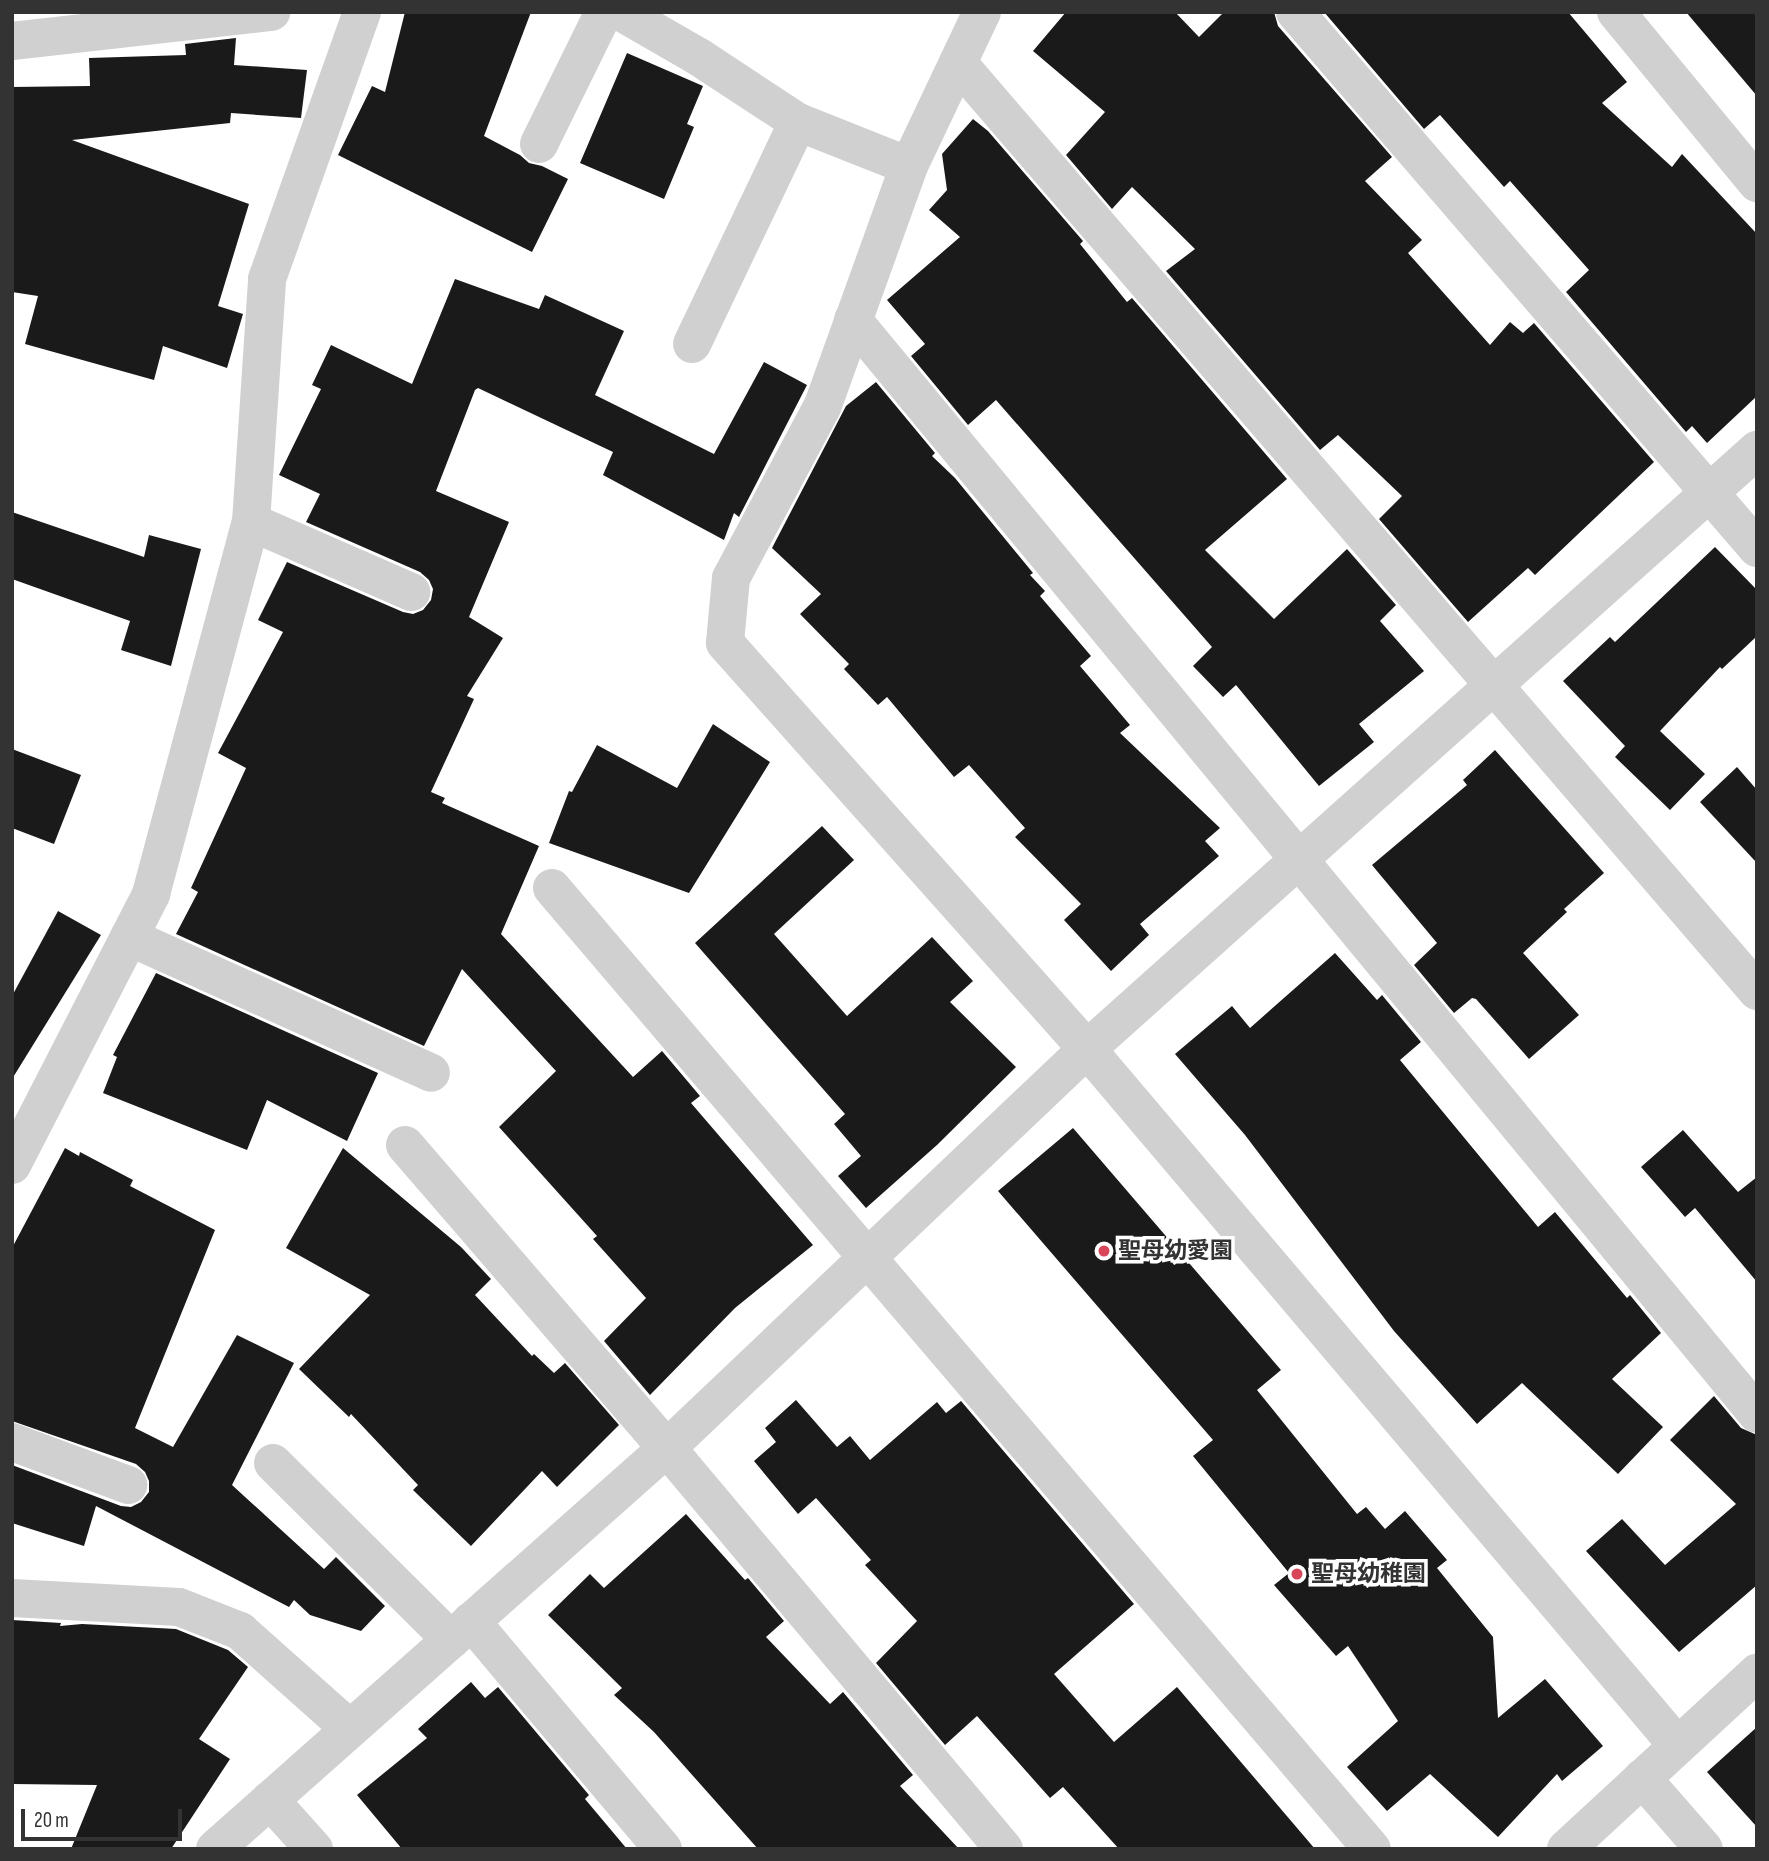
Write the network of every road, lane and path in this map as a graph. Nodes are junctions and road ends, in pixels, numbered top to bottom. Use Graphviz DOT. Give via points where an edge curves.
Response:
graph roads {
  1 [pos="271,12"];
  2 [pos="362,12"];
  3 [pos="604,12"];
  4 [pos="621,12"];
  5 [pos="982,12"];
  6 [pos="1295,12"];
  7 [pos="1627,16"];
  8 [pos="12,41"];
  9 [pos="958,63"];
  10 [pos="797,122"];
  11 [pos="540,144"];
  12 [pos="909,166"];
  13 [pos="1757,183"];
  14 [pos="853,320"];
  15 [pos="692,344"];
  16 [pos="1757,450"];
  17 [pos="1710,493"];
  18 [pos="251,522"];
  19 [pos="1757,548"];
  20 [pos="411,592"];
  21 [pos="1496,685"];
  22 [pos="1297,862"];
  23 [pos="552,888"];
  24 [pos="129,937"];
  25 [pos="1757,991"];
  26 [pos="1087,1049"];
  27 [pos="431,1073"];
  28 [pos="405,1145"];
  29 [pos="12,1165"];
  30 [pos="869,1256"];
  31 [pos="1757,1414"];
  32 [pos="12,1442"];
  33 [pos="667,1448"];
  34 [pos="273,1463"];
  35 [pos="128,1485"];
  36 [pos="12,1598"];
  37 [pos="461,1630"];
  38 [pos="1757,1673"];
  39 [pos="350,1729"];
  40 [pos="1677,1745"];
  41 [pos="1642,1779"];
  42 [pos="270,1800"];
  43 [pos="215,1849"];
  44 [pos="314,1849"];
  45 [pos="663,1849"];
  46 [pos="1004,1849"];
  47 [pos="1372,1849"];
  48 [pos="1566,1849"];
  49 [pos="1704,1849"];
  1 -- 8 [label="street"];
  2 -- 18 [label="street" via="267,279"];
  3 -- 11 [label="street"];
  4 -- 10 [label="street"];
  5 -- 9 [label="street"];
  6 -- 17 [label="street"];
  7 -- 13 [label="street"];
  9 -- 12 [label="street"];
  9 -- 21 [label="street"];
  10 -- 12 [label="street"];
  10 -- 15 [label="street"];
  12 -- 14 [label="street"];
  14 -- 22 [label="street"];
  14 -- 26 [label="street" via="822,407 731,578 725,643"];
  16 -- 17 [label="street"];
  17 -- 19 [label="street"];
  17 -- 21 [label="street"];
  18 -- 20 [label="street"];
  18 -- 24 [label="street" via="151,894"];
  21 -- 22 [label="street"];
  21 -- 25 [label="street"];
  22 -- 26 [label="street"];
  22 -- 31 [label="street"];
  23 -- 30 [label="street"];
  24 -- 27 [label="street"];
  24 -- 29 [label="street"];
  26 -- 30 [label="street"];
  26 -- 40 [label="street"];
  28 -- 33 [label="street"];
  30 -- 33 [label="street"];
  30 -- 47 [label="street"];
  32 -- 35 [label="street"];
  33 -- 37 [label="street"];
  33 -- 46 [label="street"];
  34 -- 37 [label="street"];
  36 -- 39 [label="street" via="179,1607 240,1631"];
  37 -- 39 [label="street"];
  37 -- 45 [label="street"];
  38 -- 40 [label="street"];
  39 -- 42 [label="street"];
  40 -- 41 [label="street"];
  41 -- 48 [label="street"];
  41 -- 49 [label="street"];
  42 -- 43 [label="street"];
  42 -- 44 [label="street"];
}
